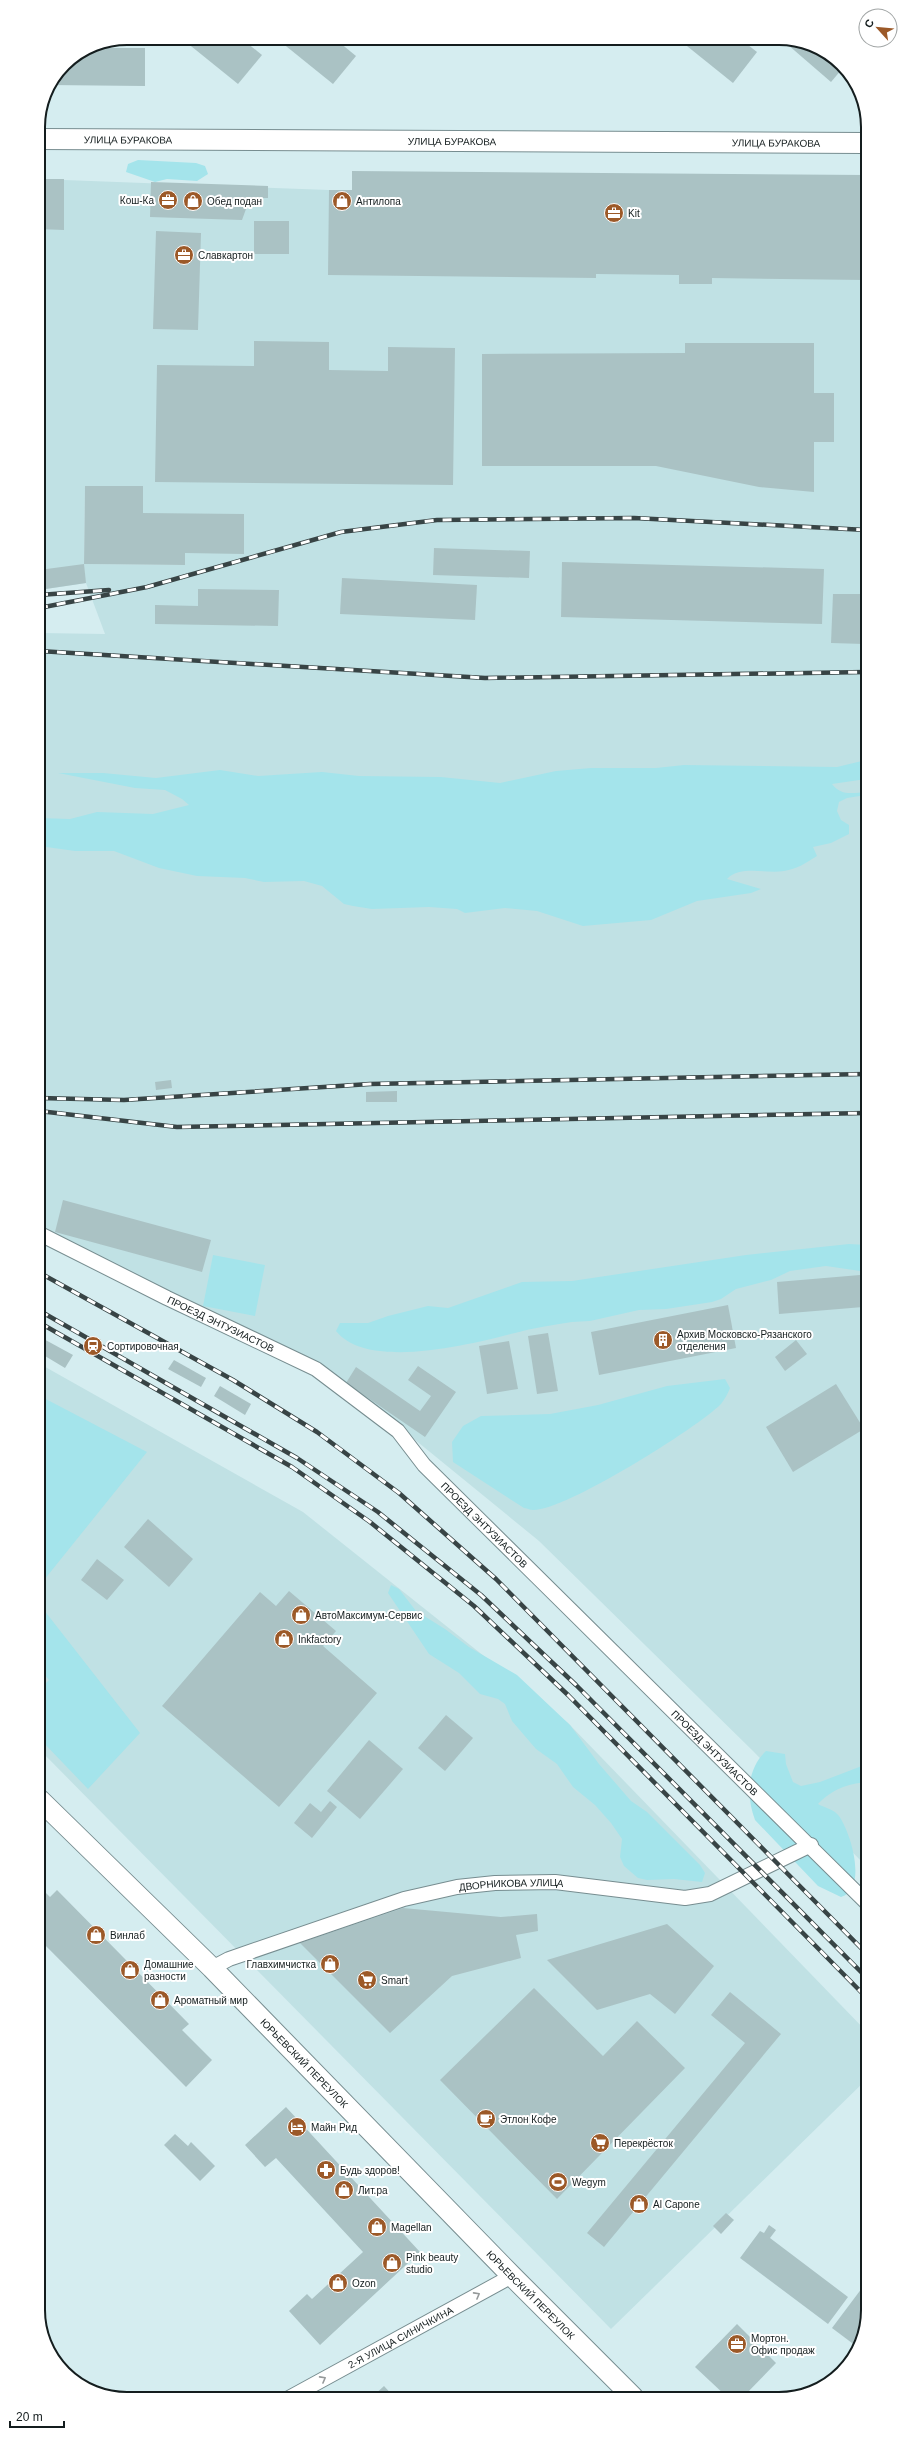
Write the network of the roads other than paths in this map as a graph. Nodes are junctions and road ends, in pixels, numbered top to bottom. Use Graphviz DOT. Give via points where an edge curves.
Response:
graph roads {
  1 [pos="45,138"];
  2 [pos="861,143"];
  3 [pos="45,1237"];
  4 [pos="45,1805"];
  5 [pos="811,1845"];
  6 [pos="861,1896"];
  7 [pos="212,1968"];
  8 [pos="512,2276"];
  9 [pos="300,2392"];
  10 [pos="627,2392"];
  1 -- 2 [label="street, УЛИЦА БУРАКОВА"];
  3 -- 5 [label="street, ПРОЕЗД ЭНТУЗИАСТОВ" via="166,1298 316,1368 398,1431 424,1465"];
  4 -- 7 [label="street, ЮРЬЕВСКИЙ ПЕРЕУЛОК"];
  5 -- 6 [label="street, ПРОЕЗД ЭНТУЗИАСТОВ"];
  5 -- 7 [label="street, ДВОРНИКОВА УЛИЦА" via="710,1894 685,1898 555,1882 495,1883 457,1887 404,1899 229,1959"];
  7 -- 8 [label="street, ЮРЬЕВСКИЙ ПЕРЕУЛОК"];
  9 -- 8 [label="street, 2-Я УЛИЦА СИНИЧКИНА, one-way"];
  8 -- 10 [label="street, ЮРЬЕВСКИЙ ПЕРЕУЛОК"];
}
